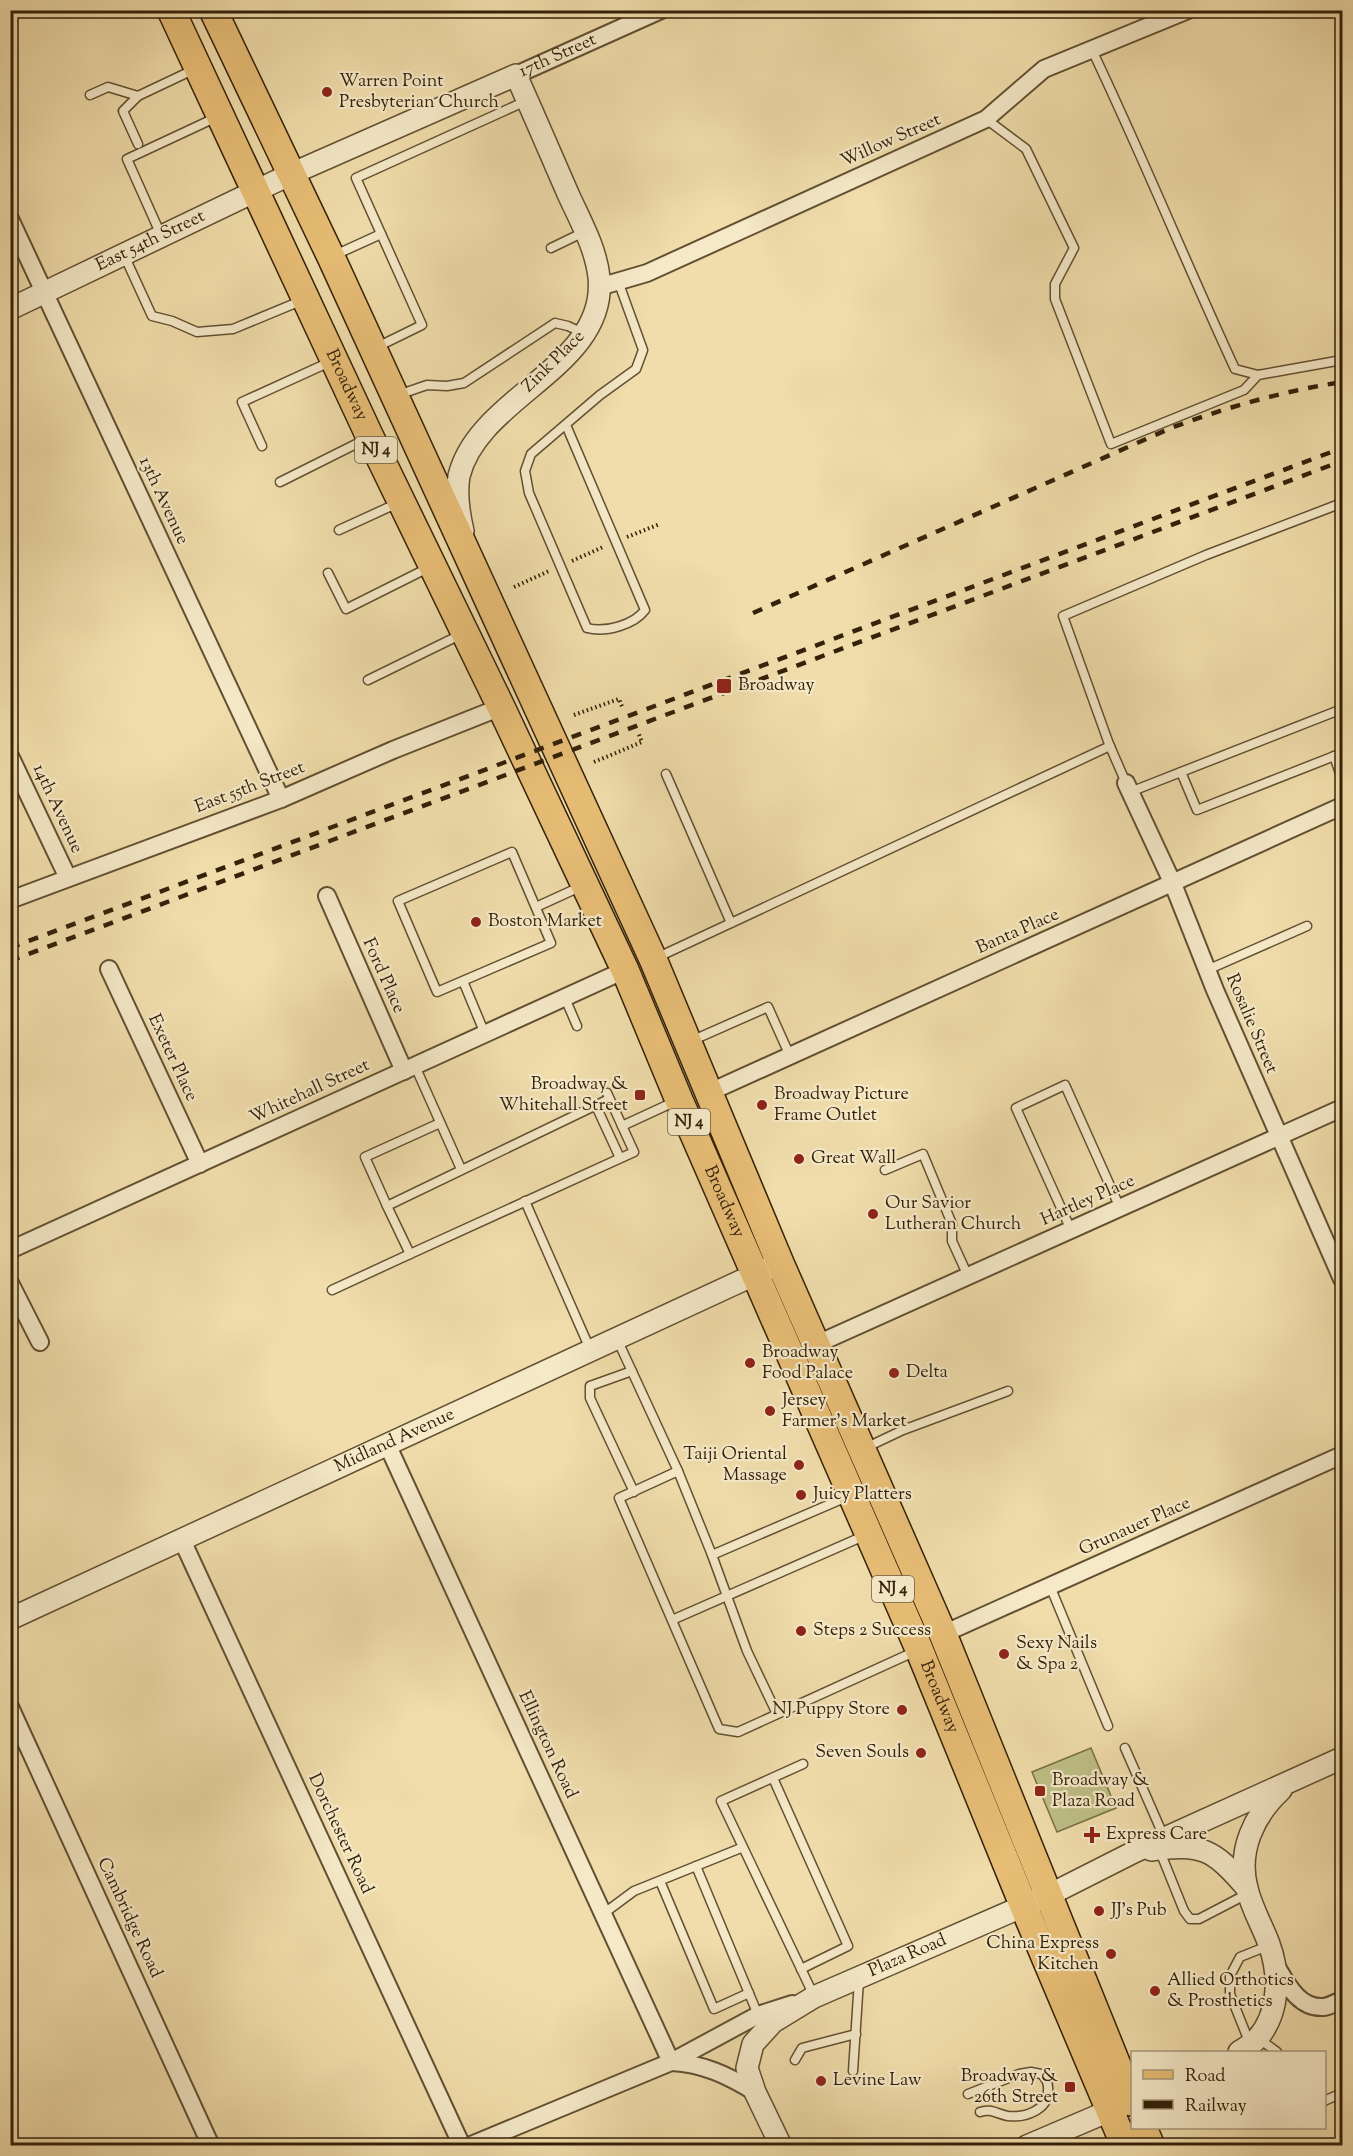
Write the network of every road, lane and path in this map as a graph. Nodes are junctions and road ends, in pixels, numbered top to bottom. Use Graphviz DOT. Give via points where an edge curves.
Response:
graph roads {
  1 [pos="171,10"];
  2 [pos="213,10"];
  3 [pos="661,10"];
  4 [pos="1188,10"];
  5 [pos="1092,50"];
  6 [pos="198,68"];
  7 [pos="516,75"];
  8 [pos="90,95"];
  9 [pos="138,96"];
  10 [pos="527,100"];
  11 [pos="220,115"];
  12 [pos="986,119"];
  13 [pos="138,144"];
  14 [pos="291,174"];
  15 [pos="255,191"];
  16 [pos="10,219"];
  17 [pos="585,232"];
  18 [pos="381,234"];
  19 [pos="162,237"];
  20 [pos="551,248"];
  21 [pos="124,255"];
  22 [pos="331,257"];
  23 [pos="608,284"];
  24 [pos="45,294"];
  25 [pos="306,299"];
  26 [pos="10,309"];
  27 [pos="585,335"];
  28 [pos="372,349"];
  29 [pos="335,360"];
  30 [pos="1342,360"];
  31 [pos="1258,375"];
  32 [pos="394,397"];
  33 [pos="566,425"];
  34 [pos="370,437"];
  35 [pos="262,446"];
  36 [pos="280,482"];
  37 [pos="401,502"];
  38 [pos="1342,503"];
  39 [pos="660,524"];
  40 [pos="339,530"];
  41 [pos="616,542"];
  42 [pos="561,566"];
  43 [pos="432,567"];
  44 [pos="474,572"];
  45 [pos="328,573"];
  46 [pos="513,587"];
  47 [pos="466,632"];
  48 [pos="368,680"];
  49 [pos="501,707"];
  50 [pos="623,709"];
  51 [pos="1342,709"];
  52 [pos="574,715"];
  53 [pos="638,732"];
  54 [pos="1110,746"];
  55 [pos="1338,755"];
  56 [pos="10,756"];
  57 [pos="594,762"];
  58 [pos="1180,772"];
  59 [pos="666,774"];
  60 [pos="1342,779"];
  61 [pos="1128,788"];
  62 [pos="281,799"];
  63 [pos="1342,806"];
  64 [pos="68,878"];
  65 [pos="1173,884"];
  66 [pos="585,885"];
  67 [pos="327,896"];
  68 [pos="10,900"];
  69 [pos="536,907"];
  70 [pos="730,923"];
  71 [pos="1307,926"];
  72 [pos="653,959"];
  73 [pos="109,969"];
  74 [pos="625,970"];
  75 [pos="1207,970"];
  76 [pos="463,981"];
  77 [pos="565,998"];
  78 [pos="578,1026"];
  79 [pos="485,1034"];
  80 [pos="688,1042"];
  81 [pos="790,1056"];
  82 [pos="410,1068"];
  83 [pos="710,1092"];
  84 [pos="679,1100"];
  85 [pos="596,1106"];
  86 [pos="1342,1108"];
  87 [pos="440,1123"];
  88 [pos="622,1126"];
  89 [pos="1279,1137"];
  90 [pos="620,1158"];
  91 [pos="200,1164"];
  92 [pos="461,1169"];
  93 [pos="885,1170"];
  94 [pos="525,1201"];
  95 [pos="387,1206"];
  96 [pos="1120,1208"];
  97 [pos="1071,1230"];
  98 [pos="10,1250"];
  99 [pos="410,1254"];
  100 [pos="768,1268"];
  101 [pos="968,1276"];
  102 [pos="1342,1279"];
  103 [pos="10,1283"];
  104 [pos="332,1290"];
  105 [pos="616,1338"];
  106 [pos="40,1342"];
  107 [pos="817,1344"];
  108 [pos="590,1350"];
  109 [pos="632,1371"];
  110 [pos="1008,1391"];
  111 [pos="387,1444"];
  112 [pos="862,1449"];
  113 [pos="1342,1455"];
  114 [pos="678,1471"];
  115 [pos="634,1492"];
  116 [pos="852,1495"];
  117 [pos="869,1534"];
  118 [pos="182,1540"];
  119 [pos="712,1555"];
  120 [pos="1050,1586"];
  121 [pos="727,1596"];
  122 [pos="10,1619"];
  123 [pos="672,1620"];
  124 [pos="942,1635"];
  125 [pos="919,1649"];
  126 [pos="10,1707"];
  127 [pos="777,1714"];
  128 [pos="1108,1726"];
  129 [pos="1125,1748"];
  130 [pos="1342,1758"];
  131 [pos="803,1764"];
  132 [pos="773,1778"];
  133 [pos="1290,1781"];
  134 [pos="1162,1843"];
  135 [pos="741,1848"];
  136 [pos="696,1866"];
  137 [pos="660,1881"];
  138 [pos="1247,1890"];
  139 [pos="1049,1895"];
  140 [pos="1024,1906"];
  141 [pos="603,1914"];
  142 [pos="1272,1954"];
  143 [pos="801,1969"];
  144 [pos="860,1977"];
  145 [pos="749,1993"];
  146 [pos="814,1997"];
  147 [pos="1341,2004"];
  148 [pos="758,2014"];
  149 [pos="855,2034"];
  150 [pos="1249,2045"];
  151 [pos="1273,2051"];
  152 [pos="795,2060"];
  153 [pos="671,2062"];
  154 [pos="853,2071"];
  155 [pos="754,2092"];
  156 [pos="1342,2093"];
  157 [pos="968,2094"];
  158 [pos="1326,2100"];
  159 [pos="1127,2104"];
  160 [pos="980,2112"];
  161 [pos="1144,2129"];
  162 [pos="1163,2129"];
  163 [pos="211,2145"];
  164 [pos="462,2145"];
  165 [pos="469,2145"];
  166 [pos="781,2145"];
  167 [pos="1027,2145"];
  168 [pos="1125,2145"];
  169 [pos="1151,2145"];
  170 [pos="1162,2145"];
  1 -- 6 [label="main road, Broadway / NJ 4"];
  2 -- 14 [label="main road, Broadway / NJ 4"];
  3 -- 7 [label="street, 17th Street"];
  4 -- 5 [label="street, Willow Street"];
  5 -- 12 [label="street, Willow Street" via="1044,69"];
  5 -- 31 [label="lane" via="1235,369"];
  6 -- 9 [label="lane"];
  6 -- 11 [label="main road, Broadway / NJ 4"];
  7 -- 10 [label="street, Zink Place"];
  7 -- 14 [label="street, 17th Street"];
  8 -- 9 [label="lane" via="108,87"];
  9 -- 13 [label="lane" via="123,111"];
  10 -- 17 [label="street, Zink Place"];
  10 -- 18 [label="lane" via="356,178"];
  11 -- 15 [label="main road, Broadway / NJ 4"];
  11 -- 19 [label="lane" via="127,159"];
  12 -- 23 [label="street, Willow Street" via="647,273"];
  12 -- 31 [label="lane" via="1026,149 1074,248 1055,284 1055,299 1111,444 1244,390"];
  14 -- 15 [label="street, East 54th Street"];
  14 -- 22 [label="main road, Broadway / NJ 4"];
  15 -- 19 [label="street, East 54th Street"];
  15 -- 25 [label="main road, Broadway / NJ 4"];
  16 -- 24 [label="street, 13th Avenue"];
  17 -- 20 [label="lane"];
  17 -- 23 [label="street, Zink Place"];
  18 -- 22 [label="lane"];
  18 -- 28 [label="lane" via="422,325"];
  19 -- 21 [label="street, East 54th Street"];
  21 -- 24 [label="street, East 54th Street"];
  21 -- 25 [label="lane" via="153,316 197,332 234,329"];
  22 -- 28 [label="main road, Broadway / NJ 4"];
  23 -- 27 [label="street, Zink Place"];
  23 -- 33 [label="lane" via="643,350 636,369"];
  24 -- 26 [label="street, East 54th Street"];
  24 -- 62 [label="street, 13th Avenue"];
  25 -- 29 [label="main road, Broadway / NJ 4"];
  27 -- 32 [label="lane" via="555,323 464,383 427,385"];
  27 -- 44 [label="street, Zink Place" via="491,423 466,457 459,478 458,501"];
  28 -- 32 [label="main road, Broadway / NJ 4"];
  29 -- 34 [label="main road, Broadway / NJ 4"];
  29 -- 35 [label="lane" via="242,402"];
  30 -- 31 [label="lane"];
  32 -- 44 [label="main road, Broadway / NJ 4"];
  33 -- 41 [label="lane"];
  33 -- 42 [label="lane" via="531,454 525,471 529,493"];
  34 -- 36 [label="lane"];
  34 -- 37 [label="main road, Broadway / NJ 4"];
  37 -- 40 [label="lane"];
  37 -- 43 [label="main road, Broadway / NJ 4"];
  38 -- 54 [label="lane" via="1206,555 1064,616"];
  39 -- 41 [label="path"];
  41 -- 42 [label="path"];
  41 -- 42 [label="lane" via="645,610 616,628 599,632 587,628"];
  42 -- 46 [label="path"];
  43 -- 45 [label="lane" via="346,609"];
  43 -- 47 [label="main road, Broadway / NJ 4"];
  44 -- 72 [label="main road, Broadway / NJ 4"];
  47 -- 48 [label="lane"];
  47 -- 49 [label="main road, Broadway / NJ 4"];
  49 -- 62 [label="street, East 55th Street"];
  49 -- 66 [label="main road, Broadway / NJ 4"];
  50 -- 52 [label="path" via="619,699"];
  51 -- 58 [label="lane"];
  53 -- 57 [label="path" via="642,742"];
  54 -- 61 [label="lane"];
  54 -- 70 [label="lane"];
  55 -- 58 [label="lane" via="1197,810"];
  55 -- 60 [label="lane"];
  56 -- 64 [label="street, 14th Avenue"];
  58 -- 61 [label="lane"];
  59 -- 70 [label="lane"];
  61 -- 65 [label="street, Rosalie Street"];
  62 -- 64 [label="street, East 55th Street"];
  63 -- 65 [label="street, Banta Place"];
  64 -- 68 [label="street, East 55th Street"];
  65 -- 75 [label="street, Rosalie Street"];
  65 -- 81 [label="street, Banta Place"];
  66 -- 69 [label="lane"];
  66 -- 74 [label="main road, Broadway / NJ 4"];
  67 -- 82 [label="street, Ford Place"];
  69 -- 76 [label="lane" via="551,943"];
  69 -- 76 [label="lane" via="512,852 398,901 437,992"];
  70 -- 72 [label="lane"];
  71 -- 75 [label="lane"];
  72 -- 80 [label="main road, Broadway / NJ 4"];
  73 -- 91 [label="street, Exeter Place"];
  74 -- 77 [label="street, Whitehall Street"];
  74 -- 84 [label="main road, Broadway / NJ 4"];
  75 -- 89 [label="street, Rosalie Street"];
  76 -- 79 [label="lane"];
  77 -- 78 [label="lane"];
  77 -- 79 [label="street, Whitehall Street"];
  79 -- 82 [label="street, Whitehall Street"];
  80 -- 81 [label="lane" via="768,1007"];
  80 -- 83 [label="main road, Broadway / NJ 4"];
  81 -- 83 [label="street, Banta Place"];
  82 -- 87 [label="lane"];
  82 -- 91 [label="street, Whitehall Street"];
  83 -- 100 [label="main road, Broadway / NJ 4"];
  84 -- 88 [label="lane"];
  84 -- 100 [label="main road, Broadway / NJ 4"];
  85 -- 88 [label="lane" via="608,1096"];
  85 -- 90 [label="lane"];
  85 -- 92 [label="lane"];
  86 -- 89 [label="street, Hartley Place"];
  87 -- 92 [label="lane"];
  87 -- 95 [label="lane" via="365,1157"];
  88 -- 90 [label="lane" via="633,1152"];
  89 -- 96 [label="street, Hartley Place"];
  89 -- 102 [label="street, Rosalie Street"];
  90 -- 94 [label="lane"];
  91 -- 98 [label="street, Whitehall Street"];
  92 -- 95 [label="lane"];
  93 -- 101 [label="lane" via="923,1154"];
  94 -- 99 [label="lane"];
  94 -- 108 [label="lane"];
  95 -- 99 [label="lane"];
  96 -- 97 [label="street, Hartley Place"];
  96 -- 97 [label="lane" via="1065,1085 1016,1107"];
  97 -- 101 [label="street, Hartley Place"];
  99 -- 104 [label="lane"];
  100 -- 105 [label="street, Midland Avenue"];
  100 -- 107 [label="main road, Broadway / NJ 4"];
  100 -- 116 [label="main road, Broadway / NJ 4"];
  101 -- 107 [label="street, Hartley Place"];
  103 -- 106 [label="street"];
  105 -- 108 [label="street, Midland Avenue"];
  105 -- 109 [label="lane"];
  107 -- 112 [label="main road, Broadway / NJ 4"];
  108 -- 111 [label="street, Midland Avenue"];
  109 -- 114 [label="lane"];
  109 -- 115 [label="lane" via="590,1386 590,1398"];
  110 -- 112 [label="lane"];
  111 -- 118 [label="street, Midland Avenue"];
  111 -- 141 [label="street, Ellington Road"];
  112 -- 124 [label="main road, Broadway / NJ 4"];
  113 -- 120 [label="street, Grunauer Place"];
  114 -- 115 [label="lane"];
  114 -- 119 [label="lane"];
  115 -- 123 [label="lane" via="620,1498"];
  116 -- 117 [label="main road, Broadway / NJ 4"];
  116 -- 119 [label="lane"];
  117 -- 121 [label="lane"];
  117 -- 125 [label="main road, Broadway / NJ 4"];
  118 -- 122 [label="street, Midland Avenue"];
  118 -- 164 [label="street, Dorchester Road"];
  119 -- 121 [label="lane"];
  120 -- 124 [label="street, Grunauer Place"];
  120 -- 128 [label="lane"];
  121 -- 123 [label="lane"];
  121 -- 127 [label="lane" via="747,1651"];
  123 -- 127 [label="lane" via="719,1729 738,1732"];
  124 -- 139 [label="main road, Broadway / NJ 4"];
  125 -- 127 [label="lane"];
  125 -- 140 [label="main road, Broadway / NJ 4"];
  126 -- 163 [label="street, Cambridge Road"];
  129 -- 134 [label="lane"];
  130 -- 133 [label="street"];
  131 -- 132 [label="lane"];
  132 -- 135 [label="lane" via="721,1802"];
  132 -- 143 [label="lane" via="848,1946"];
  133 -- 134 [label="street"];
  133 -- 138 [label="street" via="1265,1805 1253,1828 1245,1854"];
  134 -- 138 [label="street" via="1202,1849 1228,1866"];
  134 -- 138 [label="lane" via="1190,1919 1199,1919"];
  134 -- 139 [label="street, Plaza Road" via="1134,1852"];
  135 -- 136 [label="lane"];
  135 -- 143 [label="lane"];
  136 -- 137 [label="lane"];
  136 -- 145 [label="lane"];
  137 -- 141 [label="lane" via="634,1891"];
  137 -- 145 [label="lane" via="714,2009"];
  138 -- 142 [label="street"];
  139 -- 140 [label="street, Plaza Road"];
  139 -- 159 [label="main road, Broadway / NJ 4"];
  140 -- 144 [label="street, Plaza Road"];
  140 -- 159 [label="main road, Broadway / NJ 4"];
  141 -- 153 [label="street, Ellington Road"];
  142 -- 147 [label="street" via="1290,1989 1305,2003 1323,2007"];
  142 -- 150 [label="street" via="1277,1990 1272,2013"];
  142 -- 150 [label="lane" via="1240,1957 1230,1976 1230,1994"];
  143 -- 146 [label="lane"];
  144 -- 146 [label="street, Plaza Road"];
  144 -- 149 [label="lane"];
  145 -- 148 [label="lane"];
  146 -- 148 [label="street, Plaza Road"];
  146 -- 155 [label="street" via="773,2022 753,2044 747,2068"];
  148 -- 153 [label="street, Plaza Road"];
  149 -- 152 [label="lane" via="802,2048"];
  149 -- 154 [label="lane"];
  150 -- 151 [label="lane"];
  153 -- 155 [label="street" via="713,2069"];
  153 -- 165 [label="street, Plaza Road"];
  155 -- 166 [label="street"];
  156 -- 158 [label="lane"];
  157 -- 160 [label="lane" via="1025,2072 1041,2073 1047,2081 1045,2104 1033,2112 1007,2116 987,2109"];
  159 -- 167 [label="street"];
  159 -- 168 [label="main road, Broadway / NJ 4"];
  161 -- 169 [label="main road"];
  162 -- 170 [label="main road"];
}
